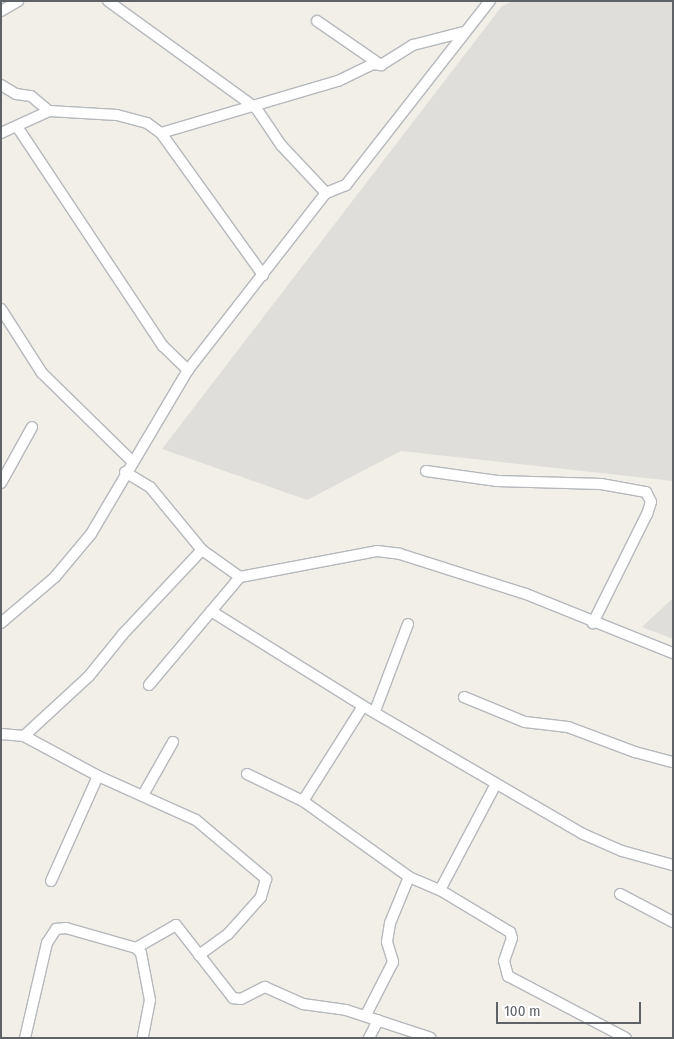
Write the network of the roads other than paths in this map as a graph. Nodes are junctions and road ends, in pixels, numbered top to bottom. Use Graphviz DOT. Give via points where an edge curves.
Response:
graph roads {
  1 [pos="18,1"];
  2 [pos="108,1"];
  3 [pos="490,1"];
  4 [pos="1,11"];
  5 [pos="317,21"];
  6 [pos="464,32"];
  7 [pos="381,65"];
  8 [pos="1,85"];
  9 [pos="256,108"];
  10 [pos="49,111"];
  11 [pos="18,128"];
  12 [pos="1,133"];
  13 [pos="161,133"];
  14 [pos="326,193"];
  15 [pos="263,275"];
  16 [pos="1,309"];
  17 [pos="188,370"];
  18 [pos="32,427"];
  19 [pos="133,462"];
  20 [pos="426,471"];
  21 [pos="125,472"];
  22 [pos="1,483"];
  23 [pos="202,550"];
  24 [pos="240,577"];
  25 [pos="211,611"];
  26 [pos="1,623"];
  27 [pos="594,623"];
  28 [pos="408,624"];
  29 [pos="673,653"];
  30 [pos="149,686"];
  31 [pos="464,697"];
  32 [pos="363,706"];
  33 [pos="376,711"];
  34 [pos="1,734"];
  35 [pos="24,736"];
  36 [pos="173,742"];
  37 [pos="673,762"];
  38 [pos="247,774"];
  39 [pos="98,776"];
  40 [pos="496,784"];
  41 [pos="143,795"];
  42 [pos="303,801"];
  43 [pos="673,865"];
  44 [pos="410,877"];
  45 [pos="51,880"];
  46 [pos="440,890"];
  47 [pos="620,894"];
  48 [pos="673,922"];
  49 [pos="136,948"];
  50 [pos="199,955"];
  51 [pos="366,1015"];
  52 [pos="378,1020"];
  53 [pos="143,1037"];
  54 [pos="25,1038"];
  55 [pos="369,1038"];
  56 [pos="431,1038"];
  57 [pos="626,1038"];
  1 -- 4 [label="street"];
  2 -- 9 [label="street"];
  3 -- 6 [label="street"];
  5 -- 7 [label="street"];
  6 -- 7 [label="street" via="413,45"];
  6 -- 14 [label="street" via="346,185"];
  7 -- 9 [label="street" via="372,64 338,81"];
  8 -- 10 [label="street" via="16,94 31,96"];
  9 -- 13 [label="street"];
  9 -- 14 [label="street" via="281,145"];
  10 -- 11 [label="street"];
  10 -- 13 [label="street" via="117,115 147,123"];
  11 -- 12 [label="street"];
  11 -- 17 [label="street" via="163,346"];
  13 -- 15 [label="street"];
  14 -- 15 [label="street"];
  15 -- 17 [label="street"];
  16 -- 19 [label="street" via="42,373"];
  17 -- 19 [label="street"];
  18 -- 22 [label="street"];
  19 -- 21 [label="street"];
  20 -- 27 [label="street" via="498,481 601,484 646,492 650,502 647,514"];
  21 -- 23 [label="street" via="150,487"];
  21 -- 26 [label="street" via="92,534 55,577"];
  23 -- 24 [label="street"];
  23 -- 35 [label="street" via="123,634 89,676"];
  24 -- 25 [label="street"];
  24 -- 27 [label="street" via="377,551 400,554 526,594"];
  25 -- 30 [label="street"];
  25 -- 32 [label="street"];
  27 -- 29 [label="street"];
  28 -- 33 [label="street"];
  31 -- 37 [label="street" via="525,722 568,727 635,752"];
  32 -- 33 [label="street"];
  32 -- 42 [label="street"];
  33 -- 40 [label="street"];
  34 -- 35 [label="street"];
  35 -- 39 [label="street"];
  36 -- 41 [label="street"];
  38 -- 42 [label="street"];
  39 -- 41 [label="street"];
  39 -- 45 [label="street"];
  40 -- 43 [label="street" via="602,843"];
  40 -- 46 [label="street"];
  41 -- 50 [label="street" via="196,820 266,879 261,897 228,934"];
  42 -- 44 [label="street"];
  44 -- 46 [label="street"];
  44 -- 51 [label="street" via="390,923 387,942 393,962"];
  46 -- 57 [label="street" via="510,932 512,938 504,961 508,976"];
  47 -- 48 [label="street"];
  49 -- 50 [label="street" via="173,924"];
  49 -- 53 [label="street" via="145,967 150,1000"];
  49 -- 54 [label="street" via="66,928 56,929 47,943"];
  50 -- 51 [label="street" via="237,1000 265,987 303,1004"];
  51 -- 52 [label="street"];
  52 -- 55 [label="street"];
  52 -- 56 [label="street"];
}
